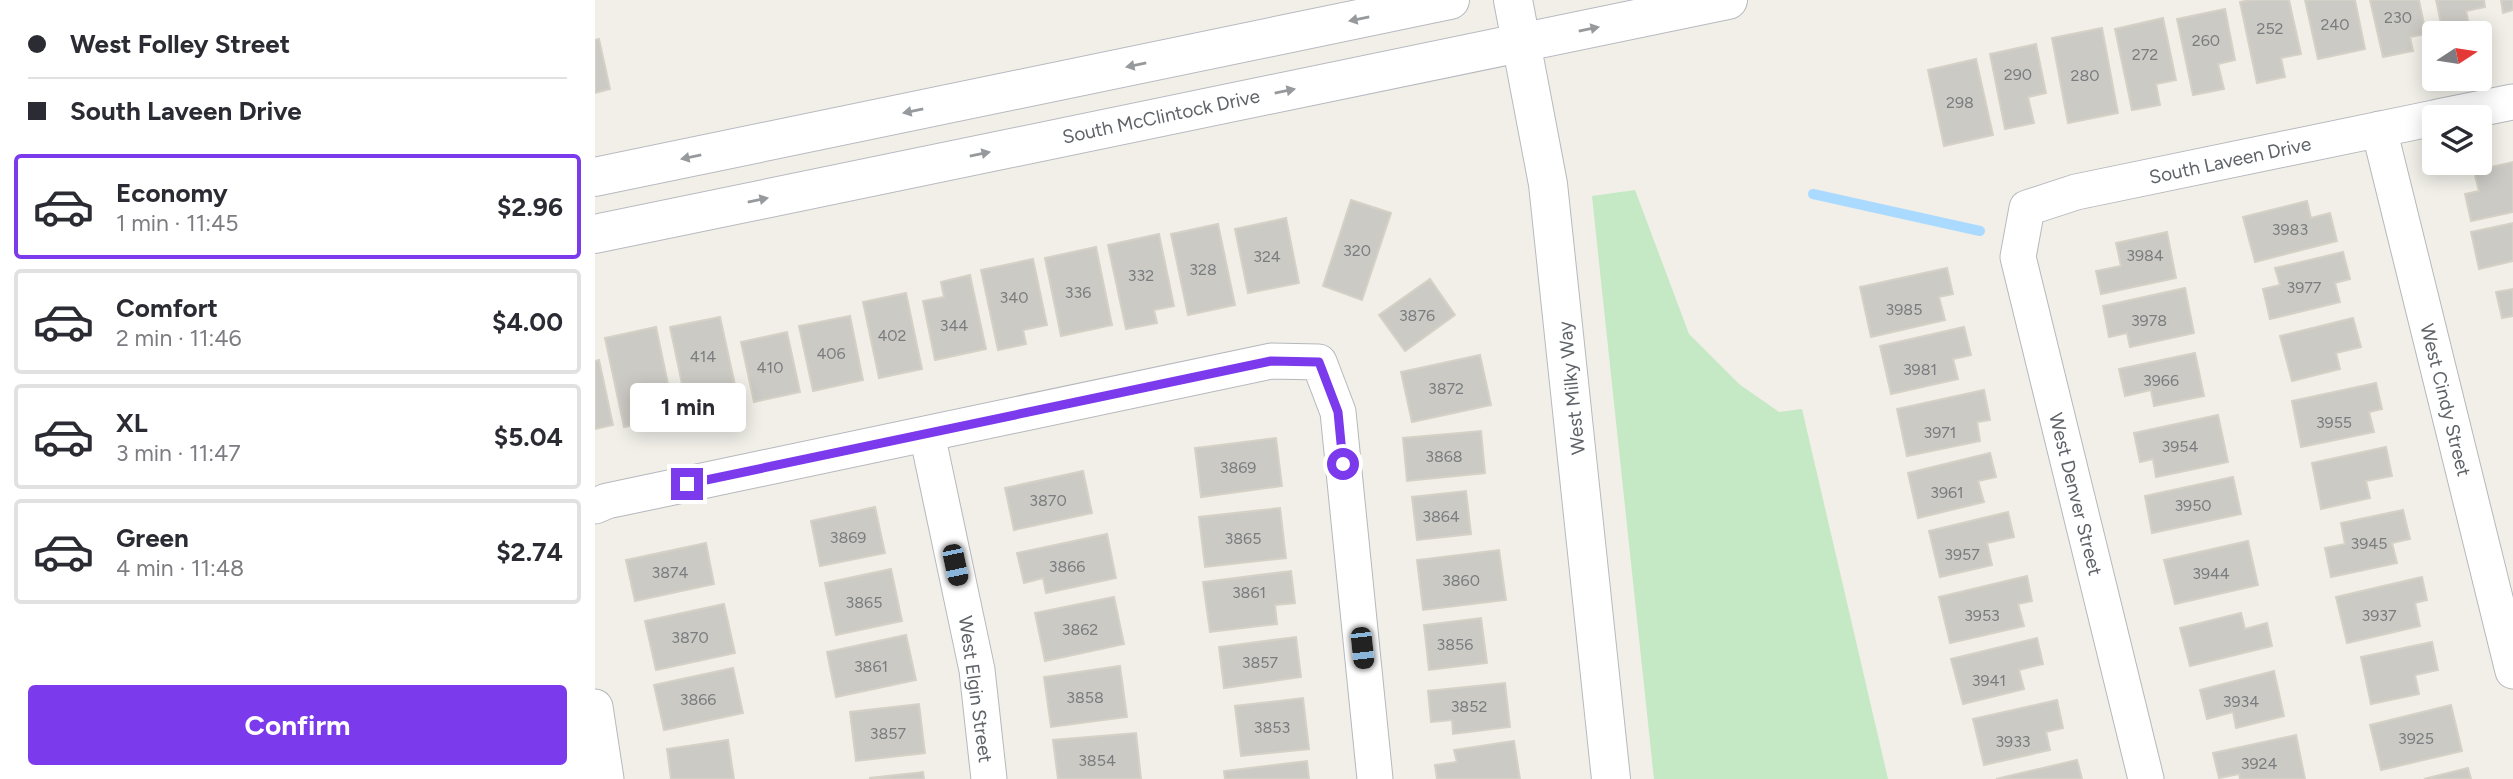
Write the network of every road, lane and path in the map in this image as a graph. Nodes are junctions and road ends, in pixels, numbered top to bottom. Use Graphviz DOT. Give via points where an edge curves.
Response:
graph roads {
  1 [pos="1450,0"];
  2 [pos="1513,0"];
  3 [pos="1728,0"];
  4 [pos="1522,43"];
  5 [pos="2513,102"];
  6 [pos="2492,106"];
  7 [pos="2422,121"];
  8 [pos="2379,129"];
  9 [pos="595,177"];
  10 [pos="2027,208"];
  11 [pos="595,234"];
  12 [pos="927,434"];
  13 [pos="595,506"];
  14 [pos="2513,671"];
  15 [pos="595,707"];
  16 [pos="606,779"];
  17 [pos="989,779"];
  18 [pos="1375,779"];
  19 [pos="1611,779"];
  20 [pos="2146,779"];
  1 -- 9 [label="main road, one-way"];
  2 -- 4 [label="main road, West Milky Way"];
  4 -- 3 [label="main road, South McClintock Drive, one-way"];
  11 -- 4 [label="main road, South McClintock Drive, one-way"];
  4 -- 19 [label="main road, West Milky Way" via="1558,265"];
  5 -- 6 [label="street, South Laveen Drive"];
  7 -- 8 [label="street, South Laveen Drive"];
  8 -- 10 [label="street, South Laveen Drive" via="2076,192"];
  8 -- 14 [label="street, West Cindy Street"];
  10 -- 20 [label="street, West Denver Street" via="2018,257"];
  12 -- 13 [label="street"];
  12 -- 17 [label="street, West Elgin Street" via="977,670"];
  12 -- 18 [label="street" via="1271,361 1319,362 1338,412"];
  15 -- 16 [label="street"];
}
